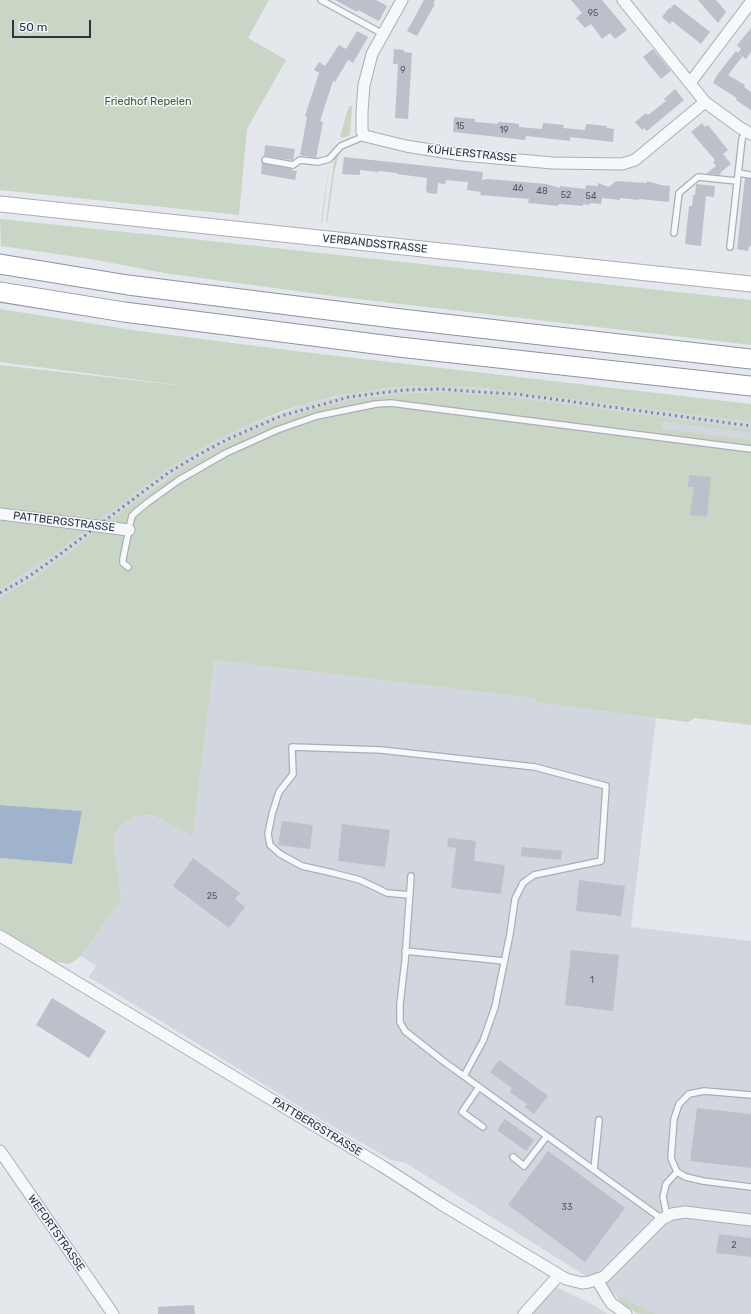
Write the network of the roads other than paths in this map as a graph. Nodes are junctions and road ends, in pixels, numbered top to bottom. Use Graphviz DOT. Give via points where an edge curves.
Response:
graph roads {
  1 [pos="321,0"];
  2 [pos="402,0"];
  3 [pos="623,0"];
  4 [pos="751,2"];
  5 [pos="383,34"];
  6 [pos="690,83"];
  7 [pos="706,102"];
  8 [pos="748,133"];
  9 [pos="365,136"];
  10 [pos="265,160"];
  11 [pos="738,173"];
  12 [pos="751,175"];
  13 [pos="737,181"];
  14 [pos="0,204"];
  15 [pos="674,233"];
  16 [pos="730,247"];
  17 [pos="0,264"];
  18 [pos="751,284"];
  19 [pos="0,292"];
  20 [pos="751,359"];
  21 [pos="751,386"];
  22 [pos="751,449"];
  23 [pos="0,514"];
  24 [pos="129,530"];
  25 [pos="128,568"];
  26 [pos="411,876"];
  27 [pos="410,895"];
  28 [pos="0,936"];
  29 [pos="405,951"];
  30 [pos="504,962"];
  31 [pos="464,1076"];
  32 [pos="479,1087"];
  33 [pos="751,1095"];
  34 [pos="599,1120"];
  35 [pos="483,1127"];
  36 [pos="547,1136"];
  37 [pos="0,1151"];
  38 [pos="513,1157"];
  39 [pos="594,1170"];
  40 [pos="677,1172"];
  41 [pos="751,1187"];
  42 [pos="664,1218"];
  43 [pos="751,1220"];
  44 [pos="558,1275"];
  45 [pos="597,1280"];
  46 [pos="113,1314"];
  47 [pos="524,1314"];
  48 [pos="626,1314"];
  1 -- 5 [label="lane"];
  2 -- 5 [label="street"];
  3 -- 6 [label="street"];
  4 -- 6 [label="street"];
  5 -- 9 [label="street" via="372,54 364,85 362,132"];
  6 -- 7 [label="street"];
  7 -- 8 [label="street"];
  7 -- 9 [label="street, KÜHLERSTRASSE" via="635,160 622,164 553,163 462,155"];
  8 -- 11 [label="lane" via="742,139"];
  9 -- 10 [label="lane" via="340,146 329,159 318,162 300,160 293,165"];
  11 -- 12 [label="lane"];
  11 -- 13 [label="lane"];
  13 -- 15 [label="lane" via="698,177 678,193"];
  13 -- 16 [label="lane"];
  14 -- 18 [label="main road, VERBANDSSTRASSE"];
  17 -- 20 [label="highway" via="136,286"];
  19 -- 21 [label="highway" via="124,312"];
  22 -- 24 [label="lane" via="391,403 376,404 317,416 276,430 226,453 179,480 147,503 132,516"];
  23 -- 24 [label="street, PATTBERGSTRASSE"];
  24 -- 25 [label="lane" via="123,558 123,563"];
  26 -- 27 [label="lane"];
  27 -- 29 [label="lane"];
  27 -- 30 [label="lane" via="387,893 360,880 302,866 280,854 270,845 268,834 279,792 293,774 292,747 381,750 535,767 606,786 601,861 534,874 522,883 515,899"];
  28 -- 44 [label="street, PATTBERGSTRASSE"];
  29 -- 30 [label="lane"];
  29 -- 31 [label="lane" via="400,1022 405,1031"];
  30 -- 31 [label="lane" via="495,1007 483,1041"];
  31 -- 32 [label="lane"];
  32 -- 35 [label="lane" via="462,1112"];
  32 -- 36 [label="lane"];
  33 -- 40 [label="lane" via="704,1091 689,1094 679,1104 674,1119 671,1158"];
  34 -- 39 [label="lane"];
  36 -- 38 [label="lane" via="524,1166"];
  36 -- 39 [label="lane"];
  37 -- 46 [label="street, WEFORTSTRASSE"];
  39 -- 42 [label="lane"];
  40 -- 41 [label="lane" via="703,1181"];
  40 -- 42 [label="lane" via="666,1184 662,1197"];
  42 -- 43 [label="street" via="685,1212"];
  42 -- 45 [label="street" via="610,1272"];
  44 -- 45 [label="street, PATTBERGSTRASSE" via="582,1283"];
  44 -- 47 [label="street"];
  45 -- 48 [label="street" via="611,1303"];
}
